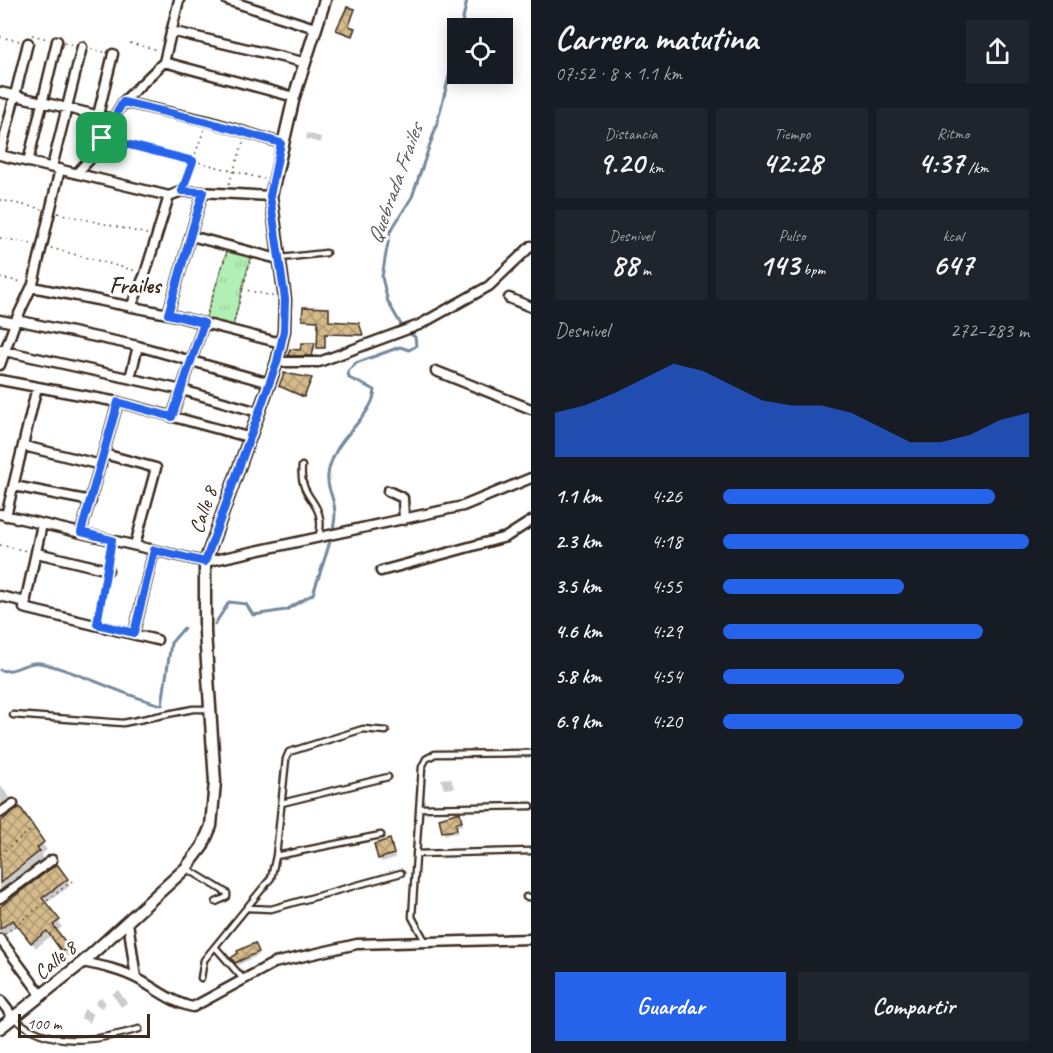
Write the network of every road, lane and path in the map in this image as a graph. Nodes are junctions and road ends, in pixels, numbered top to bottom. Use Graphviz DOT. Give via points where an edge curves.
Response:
graph roads {
  1 [pos="179,0"];
  2 [pos="227,0"];
  3 [pos="325,0"];
  4 [pos="315,27"];
  5 [pos="171,31"];
  6 [pos="0,37"];
  7 [pos="29,39"];
  8 [pos="57,41"];
  9 [pos="130,43"];
  10 [pos="82,47"];
  11 [pos="166,51"];
  12 [pos="113,54"];
  13 [pos="164,62"];
  14 [pos="303,62"];
  15 [pos="0,92"];
  16 [pos="14,96"];
  17 [pos="294,97"];
  18 [pos="43,102"];
  19 [pos="123,102"];
  20 [pos="68,108"];
  21 [pos="98,115"];
  22 [pos="113,119"];
  23 [pos="208,122"];
  24 [pos="247,134"];
  25 [pos="102,138"];
  26 [pos="281,143"];
  27 [pos="0,155"];
  28 [pos="193,161"];
  29 [pos="28,162"];
  30 [pos="56,168"];
  31 [pos="233,171"];
  32 [pos="77,173"];
  33 [pos="273,182"];
  34 [pos="182,191"];
  35 [pos="203,192"];
  36 [pos="226,193"];
  37 [pos="169,196"];
  38 [pos="270,196"];
  39 [pos="0,200"];
  40 [pos="50,211"];
  41 [pos="157,236"];
  42 [pos="191,236"];
  43 [pos="0,238"];
  44 [pos="229,245"];
  45 [pos="42,246"];
  46 [pos="531,246"];
  47 [pos="252,251"];
  48 [pos="326,254"];
  49 [pos="278,258"];
  50 [pos="145,274"];
  51 [pos="0,278"];
  52 [pos="32,286"];
  53 [pos="242,289"];
  54 [pos="509,297"];
  55 [pos="285,299"];
  56 [pos="131,307"];
  57 [pos="531,307"];
  58 [pos="168,314"];
  59 [pos="0,320"];
  60 [pos="15,322"];
  61 [pos="204,323"];
  62 [pos="232,330"];
  63 [pos="281,343"];
  64 [pos="138,346"];
  65 [pos="2,351"];
  66 [pos="192,360"];
  67 [pos="277,362"];
  68 [pos="0,366"];
  69 [pos="436,371"];
  70 [pos="130,378"];
  71 [pos="0,380"];
  72 [pos="270,383"];
  73 [pos="37,387"];
  74 [pos="182,390"];
  75 [pos="118,402"];
  76 [pos="531,410"];
  77 [pos="258,412"];
  78 [pos="172,417"];
  79 [pos="248,438"];
  80 [pos="24,446"];
  81 [pos="104,454"];
  82 [pos="101,465"];
  83 [pos="302,466"];
  84 [pos="531,479"];
  85 [pos="14,486"];
  86 [pos="388,491"];
  87 [pos="403,498"];
  88 [pos="91,501"];
  89 [pos="414,502"];
  90 [pos="3,515"];
  91 [pos="404,520"];
  92 [pos="531,521"];
  93 [pos="42,524"];
  94 [pos="81,532"];
  95 [pos="322,536"];
  96 [pos="112,540"];
  97 [pos="0,545"];
  98 [pos="135,545"];
  99 [pos="154,550"];
  100 [pos="37,553"];
  101 [pos="205,562"];
  102 [pos="108,570"];
  103 [pos="381,571"];
  104 [pos="0,596"];
  105 [pos="26,602"];
  106 [pos="97,624"];
  107 [pos="134,633"];
  108 [pos="157,640"];
  109 [pos="209,709"];
  110 [pos="13,715"];
  111 [pos="386,731"];
  112 [pos="531,753"];
  113 [pos="388,777"];
  114 [pos="282,803"];
  115 [pos="13,804"];
  116 [pos="531,806"];
  117 [pos="419,808"];
  118 [pos="0,813"];
  119 [pos="32,830"];
  120 [pos="381,835"];
  121 [pos="531,851"];
  122 [pos="0,854"];
  123 [pos="416,854"];
  124 [pos="276,856"];
  125 [pos="52,860"];
  126 [pos="186,868"];
  127 [pos="401,873"];
  128 [pos="72,881"];
  129 [pos="0,898"];
  130 [pos="216,902"];
  131 [pos="248,908"];
  132 [pos="128,922"];
  133 [pos="0,939"];
  134 [pos="531,939"];
  135 [pos="425,941"];
  136 [pos="216,948"];
  137 [pos="83,962"];
  138 [pos="136,978"];
  139 [pos="201,978"];
  140 [pos="244,980"];
  141 [pos="42,996"];
  142 [pos="0,1000"];
  143 [pos="13,1017"];
  144 [pos="0,1028"];
  145 [pos="139,1029"];
  1 -- 5 [label="street"];
  2 -- 4 [label="street"];
  3 -- 4 [label="street, Calle 8"];
  4 -- 14 [label="street, Calle 8"];
  5 -- 11 [label="street"];
  5 -- 14 [label="street"];
  6 -- 7 [label="path"];
  7 -- 8 [label="path"];
  7 -- 16 [label="street"];
  8 -- 18 [label="street"];
  9 -- 11 [label="path"];
  10 -- 20 [label="street"];
  11 -- 13 [label="street"];
  12 -- 21 [label="street"];
  13 -- 17 [label="street"];
  13 -- 19 [label="street"];
  14 -- 17 [label="street, Calle 8"];
  15 -- 16 [label="street"];
  16 -- 18 [label="street"];
  16 -- 27 [label="street"];
  17 -- 26 [label="street, Calle 8"];
  18 -- 20 [label="street"];
  18 -- 29 [label="street"];
  19 -- 22 [label="street"];
  19 -- 23 [label="street"];
  20 -- 21 [label="street"];
  20 -- 30 [label="street"];
  21 -- 22 [label="street"];
  22 -- 25 [label="street"];
  23 -- 24 [label="street"];
  23 -- 28 [label="path"];
  24 -- 26 [label="street"];
  24 -- 31 [label="path"];
  25 -- 28 [label="path"];
  25 -- 32 [label="street"];
  26 -- 33 [label="street, Calle 8"];
  27 -- 29 [label="street"];
  28 -- 31 [label="path"];
  28 -- 34 [label="path"];
  29 -- 30 [label="street"];
  30 -- 32 [label="street"];
  30 -- 40 [label="street"];
  31 -- 33 [label="path"];
  31 -- 36 [label="path"];
  32 -- 37 [label="street"];
  33 -- 38 [label="street, Calle 8"];
  34 -- 35 [label="street"];
  34 -- 37 [label="street"];
  35 -- 36 [label="street"];
  35 -- 42 [label="street"];
  36 -- 38 [label="street"];
  37 -- 41 [label="street"];
  38 -- 49 [label="street, Calle 8"];
  39 -- 40 [label="path"];
  40 -- 41 [label="path"];
  40 -- 45 [label="street"];
  41 -- 50 [label="street"];
  42 -- 44 [label="street"];
  42 -- 58 [label="street"];
  43 -- 45 [label="path"];
  44 -- 47 [label="street"];
  44 -- 61 [label="path"];
  45 -- 50 [label="path"];
  45 -- 52 [label="street"];
  46 -- 67 [label="street" via="489,286 419,326 319,362"];
  47 -- 49 [label="street"];
  47 -- 53 [label="path"];
  48 -- 49 [label="lane"];
  49 -- 55 [label="street, Calle 8"];
  50 -- 56 [label="street"];
  51 -- 52 [label="path"];
  52 -- 56 [label="street"];
  52 -- 60 [label="street"];
  53 -- 55 [label="path"];
  53 -- 62 [label="path"];
  54 -- 57 [label="street"];
  55 -- 63 [label="street, Calle 8"];
  56 -- 58 [label="street"];
  58 -- 61 [label="street"];
  59 -- 60 [label="street"];
  60 -- 64 [label="street"];
  60 -- 65 [label="street"];
  61 -- 62 [label="street"];
  61 -- 66 [label="street"];
  62 -- 63 [label="street"];
  63 -- 67 [label="street, Calle 8"];
  64 -- 66 [label="street"];
  64 -- 70 [label="street"];
  65 -- 68 [label="street"];
  65 -- 70 [label="street"];
  66 -- 72 [label="street"];
  66 -- 74 [label="street"];
  67 -- 72 [label="street, Calle 8"];
  69 -- 76 [label="street"];
  70 -- 74 [label="street"];
  71 -- 73 [label="street"];
  72 -- 77 [label="street, Calle 8"];
  73 -- 75 [label="street"];
  73 -- 80 [label="street"];
  74 -- 77 [label="street"];
  74 -- 78 [label="street"];
  75 -- 78 [label="street"];
  75 -- 81 [label="street"];
  77 -- 79 [label="street, Calle 8"];
  78 -- 79 [label="street"];
  79 -- 101 [label="street, Calle 8"];
  80 -- 82 [label="street"];
  80 -- 85 [label="street"];
  81 -- 82 [label="street"];
  81 -- 98 [label="street" via="156,468"];
  82 -- 88 [label="street"];
  83 -- 95 [label="lane" via="300,482 322,515"];
  84 -- 91 [label="street" via="463,506"];
  85 -- 88 [label="street"];
  85 -- 90 [label="street"];
  86 -- 87 [label="street"];
  87 -- 89 [label="street"];
  87 -- 91 [label="street"];
  88 -- 94 [label="street"];
  90 -- 93 [label="street"];
  91 -- 95 [label="street"];
  92 -- 103 [label="street" via="506,537"];
  93 -- 94 [label="street"];
  93 -- 100 [label="street"];
  94 -- 96 [label="street"];
  95 -- 101 [label="street"];
  96 -- 98 [label="street"];
  96 -- 102 [label="path"];
  97 -- 100 [label="path"];
  98 -- 99 [label="street"];
  99 -- 101 [label="street"];
  99 -- 107 [label="street"];
  100 -- 102 [label="street"];
  100 -- 105 [label="street"];
  101 -- 109 [label="street, Calle 8"];
  102 -- 106 [label="path"];
  104 -- 105 [label="street"];
  105 -- 106 [label="street" via="24,608"];
  106 -- 107 [label="street"];
  107 -- 108 [label="street"];
  109 -- 110 [label="lane" via="123,723"];
  109 -- 126 [label="street, Calle 8" via="215,782 211,826 202,847"];
  111 -- 114 [label="lane" via="363,729 289,752"];
  112 -- 117 [label="lane" via="435,754 422,767"];
  113 -- 114 [label="lane"];
  114 -- 124 [label="lane"];
  115 -- 118 [label="street"];
  116 -- 117 [label="lane"];
  117 -- 123 [label="lane"];
  119 -- 122 [label="path"];
  120 -- 124 [label="lane"];
  121 -- 123 [label="lane"];
  123 -- 135 [label="lane" via="412,917"];
  124 -- 131 [label="lane" via="271,878"];
  125 -- 129 [label="street"];
  126 -- 130 [label="lane" via="227,893 227,897"];
  126 -- 132 [label="street, Calle 8"];
  127 -- 131 [label="lane" via="271,909"];
  128 -- 133 [label="path"];
  131 -- 136 [label="lane"];
  132 -- 137 [label="street, Calle 8"];
  132 -- 138 [label="street"];
  133 -- 141 [label="street"];
  134 -- 135 [label="street"];
  135 -- 140 [label="street" via="335,948 274,963"];
  136 -- 139 [label="lane" via="204,960"];
  136 -- 140 [label="lane"];
  137 -- 138 [label="street"];
  137 -- 141 [label="street, Calle 8"];
  138 -- 140 [label="street" via="181,1005 193,1007"];
  141 -- 143 [label="street, Calle 8"];
  142 -- 143 [label="street"];
  143 -- 144 [label="street, Calle 8"];
  143 -- 145 [label="lane" via="36,1034 89,1041"];
}
